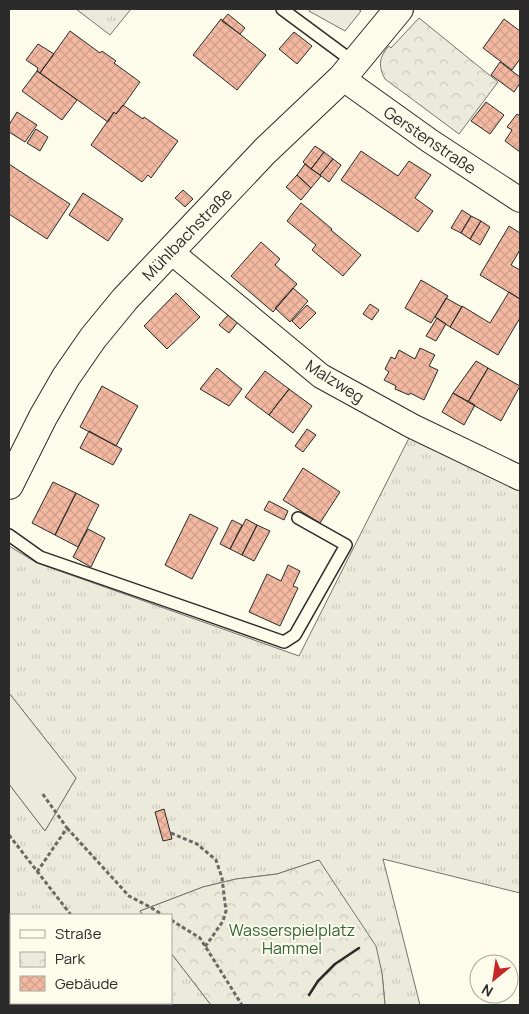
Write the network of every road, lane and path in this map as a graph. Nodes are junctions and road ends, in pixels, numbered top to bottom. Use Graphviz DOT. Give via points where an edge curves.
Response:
graph roads {
  1 [pos="282,9"];
  2 [pos="399,9"];
  3 [pos="349,70"];
  4 [pos="520,200"];
  5 [pos="170,251"];
  6 [pos="520,478"];
  7 [pos="9,485"];
  8 [pos="298,518"];
  9 [pos="9,535"];
  10 [pos="42,793"];
  11 [pos="67,828"];
  12 [pos="171,833"];
  13 [pos="9,835"];
  14 [pos="37,872"];
  15 [pos="70,914"];
  16 [pos="161,914"];
  17 [pos="172,921"];
  18 [pos="205,947"];
  19 [pos="242,1005"];
  1 -- 3 [label="lane"];
  2 -- 3 [label="street, Mühlbachstraße"];
  3 -- 4 [label="street, Gerstenstraße" via="430,141"];
  3 -- 5 [label="street, Mühlbachstraße" via="265,151"];
  5 -- 6 [label="street, Malzweg" via="321,376 412,426"];
  5 -- 7 [label="street, Mühlbachstraße" via="125,299 66,377"];
  8 -- 9 [label="lane" via="346,544 295,635 284,642 40,557"];
  10 -- 11 [label="path"];
  11 -- 14 [label="path"];
  11 -- 16 [label="path" via="128,896"];
  12 -- 18 [label="path" via="197,844 216,860 222,878 226,911"];
  13 -- 14 [label="path"];
  14 -- 15 [label="path"];
  17 -- 18 [label="path" via="200,938"];
  18 -- 19 [label="path"];
}
